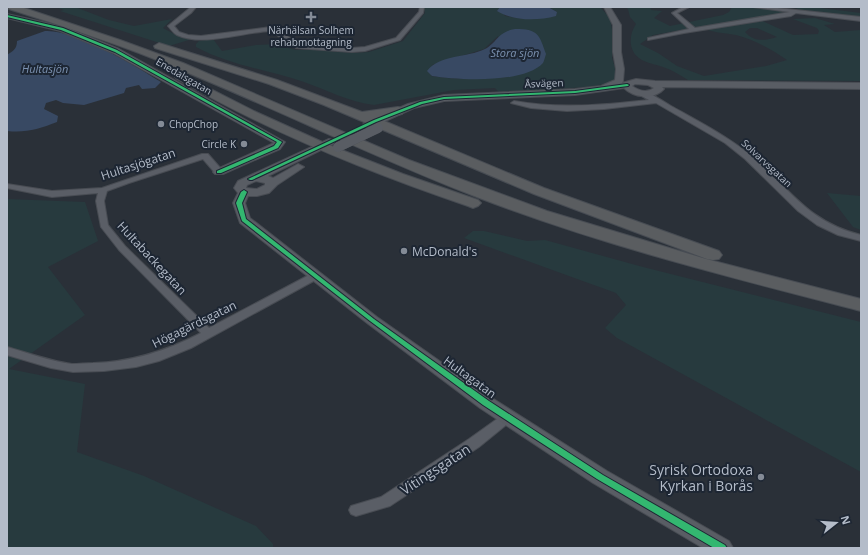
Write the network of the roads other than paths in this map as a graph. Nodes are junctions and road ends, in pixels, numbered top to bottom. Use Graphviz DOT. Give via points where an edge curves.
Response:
graph roads {
  1 [pos="12,7"];
  2 [pos="27,7"];
  3 [pos="194,7"];
  4 [pos="422,7"];
  5 [pos="607,7"];
  6 [pos="687,7"];
  7 [pos="755,7"];
  8 [pos="795,12"];
  9 [pos="7,16"];
  10 [pos="861,19"];
  11 [pos="693,29"];
  12 [pos="103,30"];
  13 [pos="650,39"];
  14 [pos="122,43"];
  15 [pos="621,65"];
  16 [pos="629,84"];
  17 [pos="861,86"];
  18 [pos="654,90"];
  19 [pos="571,92"];
  20 [pos="638,92"];
  21 [pos="461,97"];
  22 [pos="514,103"];
  23 [pos="398,111"];
  24 [pos="412,112"];
  25 [pos="359,114"];
  26 [pos="376,125"];
  27 [pos="297,136"];
  28 [pos="412,137"];
  29 [pos="332,149"];
  30 [pos="309,157"];
  31 [pos="219,172"];
  32 [pos="245,184"];
  33 [pos="7,186"];
  34 [pos="103,190"];
  35 [pos="861,238"];
  36 [pos="713,256"];
  37 [pos="315,276"];
  38 [pos="755,278"];
  39 [pos="861,293"];
  40 [pos="861,305"];
  41 [pos="207,333"];
  42 [pos="7,351"];
  43 [pos="508,417"];
  44 [pos="356,510"];
  45 [pos="722,548"];
  1 -- 14 [label="highway"];
  2 -- 12 [label="highway"];
  3 -- 4 [label="street" via="171,26 174,32 199,38 273,29 296,46 352,50 365,49 398,39 421,12"];
  5 -- 15 [label="street" via="615,19 617,52"];
  6 -- 11 [label="street" via="674,13"];
  7 -- 8 [label="street"];
  8 -- 10 [label="street"];
  8 -- 11 [label="street"];
  9 -- 31 [label="street, Enedalsgatan" via="62,29 116,51 280,142 276,148"];
  11 -- 13 [label="street"];
  12 -- 25 [label="highway" via="266,80"];
  12 -- 36 [label="highway" via="192,63 503,191"];
  14 -- 27 [label="highway" via="215,96"];
  14 -- 38 [label="highway" via="496,199 568,224"];
  15 -- 16 [label="street"];
  15 -- 18 [label="street" via="633,77"];
  15 -- 19 [label="street" via="617,82"];
  16 -- 18 [label="street, Åsvägen"];
  16 -- 19 [label="street, Åsvägen"];
  16 -- 20 [label="street" via="629,89"];
  17 -- 18 [label="street" via="760,85"];
  18 -- 20 [label="street, Åsvägen"];
  18 -- 22 [label="street" via="570,108 529,107"];
  18 -- 35 [label="street, Solvarvsgatan" via="735,147 801,209 820,223 841,233"];
  19 -- 20 [label="street, Åsvägen"];
  19 -- 21 [label="street, Åsvägen"];
  21 -- 23 [label="street, Åsvägen" via="433,100"];
  21 -- 24 [label="street, Åsvägen"];
  23 -- 25 [label="highway" via="374,115"];
  23 -- 26 [label="street, Åsvägen"];
  24 -- 26 [label="street, Åsvägen"];
  24 -- 28 [label="highway" via="406,125"];
  25 -- 26 [label="highway"];
  26 -- 28 [label="highway"];
  26 -- 29 [label="street, bridge"];
  27 -- 29 [label="highway"];
  27 -- 30 [label="highway"];
  28 -- 36 [label="highway" via="539,191"];
  29 -- 30 [label="street"];
  29 -- 30 [label="highway" via="329,156"];
  29 -- 38 [label="highway" via="434,190 613,246"];
  30 -- 32 [label="street"];
  30 -- 32 [label="street" via="271,184 267,190 260,192"];
  31 -- 32 [label="street, Hultasjögatan"];
  31 -- 34 [label="street, Hultasjögatan" via="205,156"];
  32 -- 37 [label="street, Hultagatan" via="239,203 244,220"];
  33 -- 34 [label="street, Hultasjögatan" via="52,194"];
  34 -- 41 [label="street, Hultabackegatan" via="100,201 104,225 122,248"];
  36 -- 39 [label="highway"];
  37 -- 41 [label="street, Högagärdsgatan"];
  37 -- 43 [label="street, Hultagatan" via="378,325"];
  38 -- 40 [label="highway"];
  41 -- 42 [label="street, Högagärdsgatan" via="187,345 154,358 104,367 73,368"];
  43 -- 44 [label="street, Vitingsgatan" via="474,443 385,502"];
  43 -- 45 [label="street, Hultagatan" via="600,477"];
}
